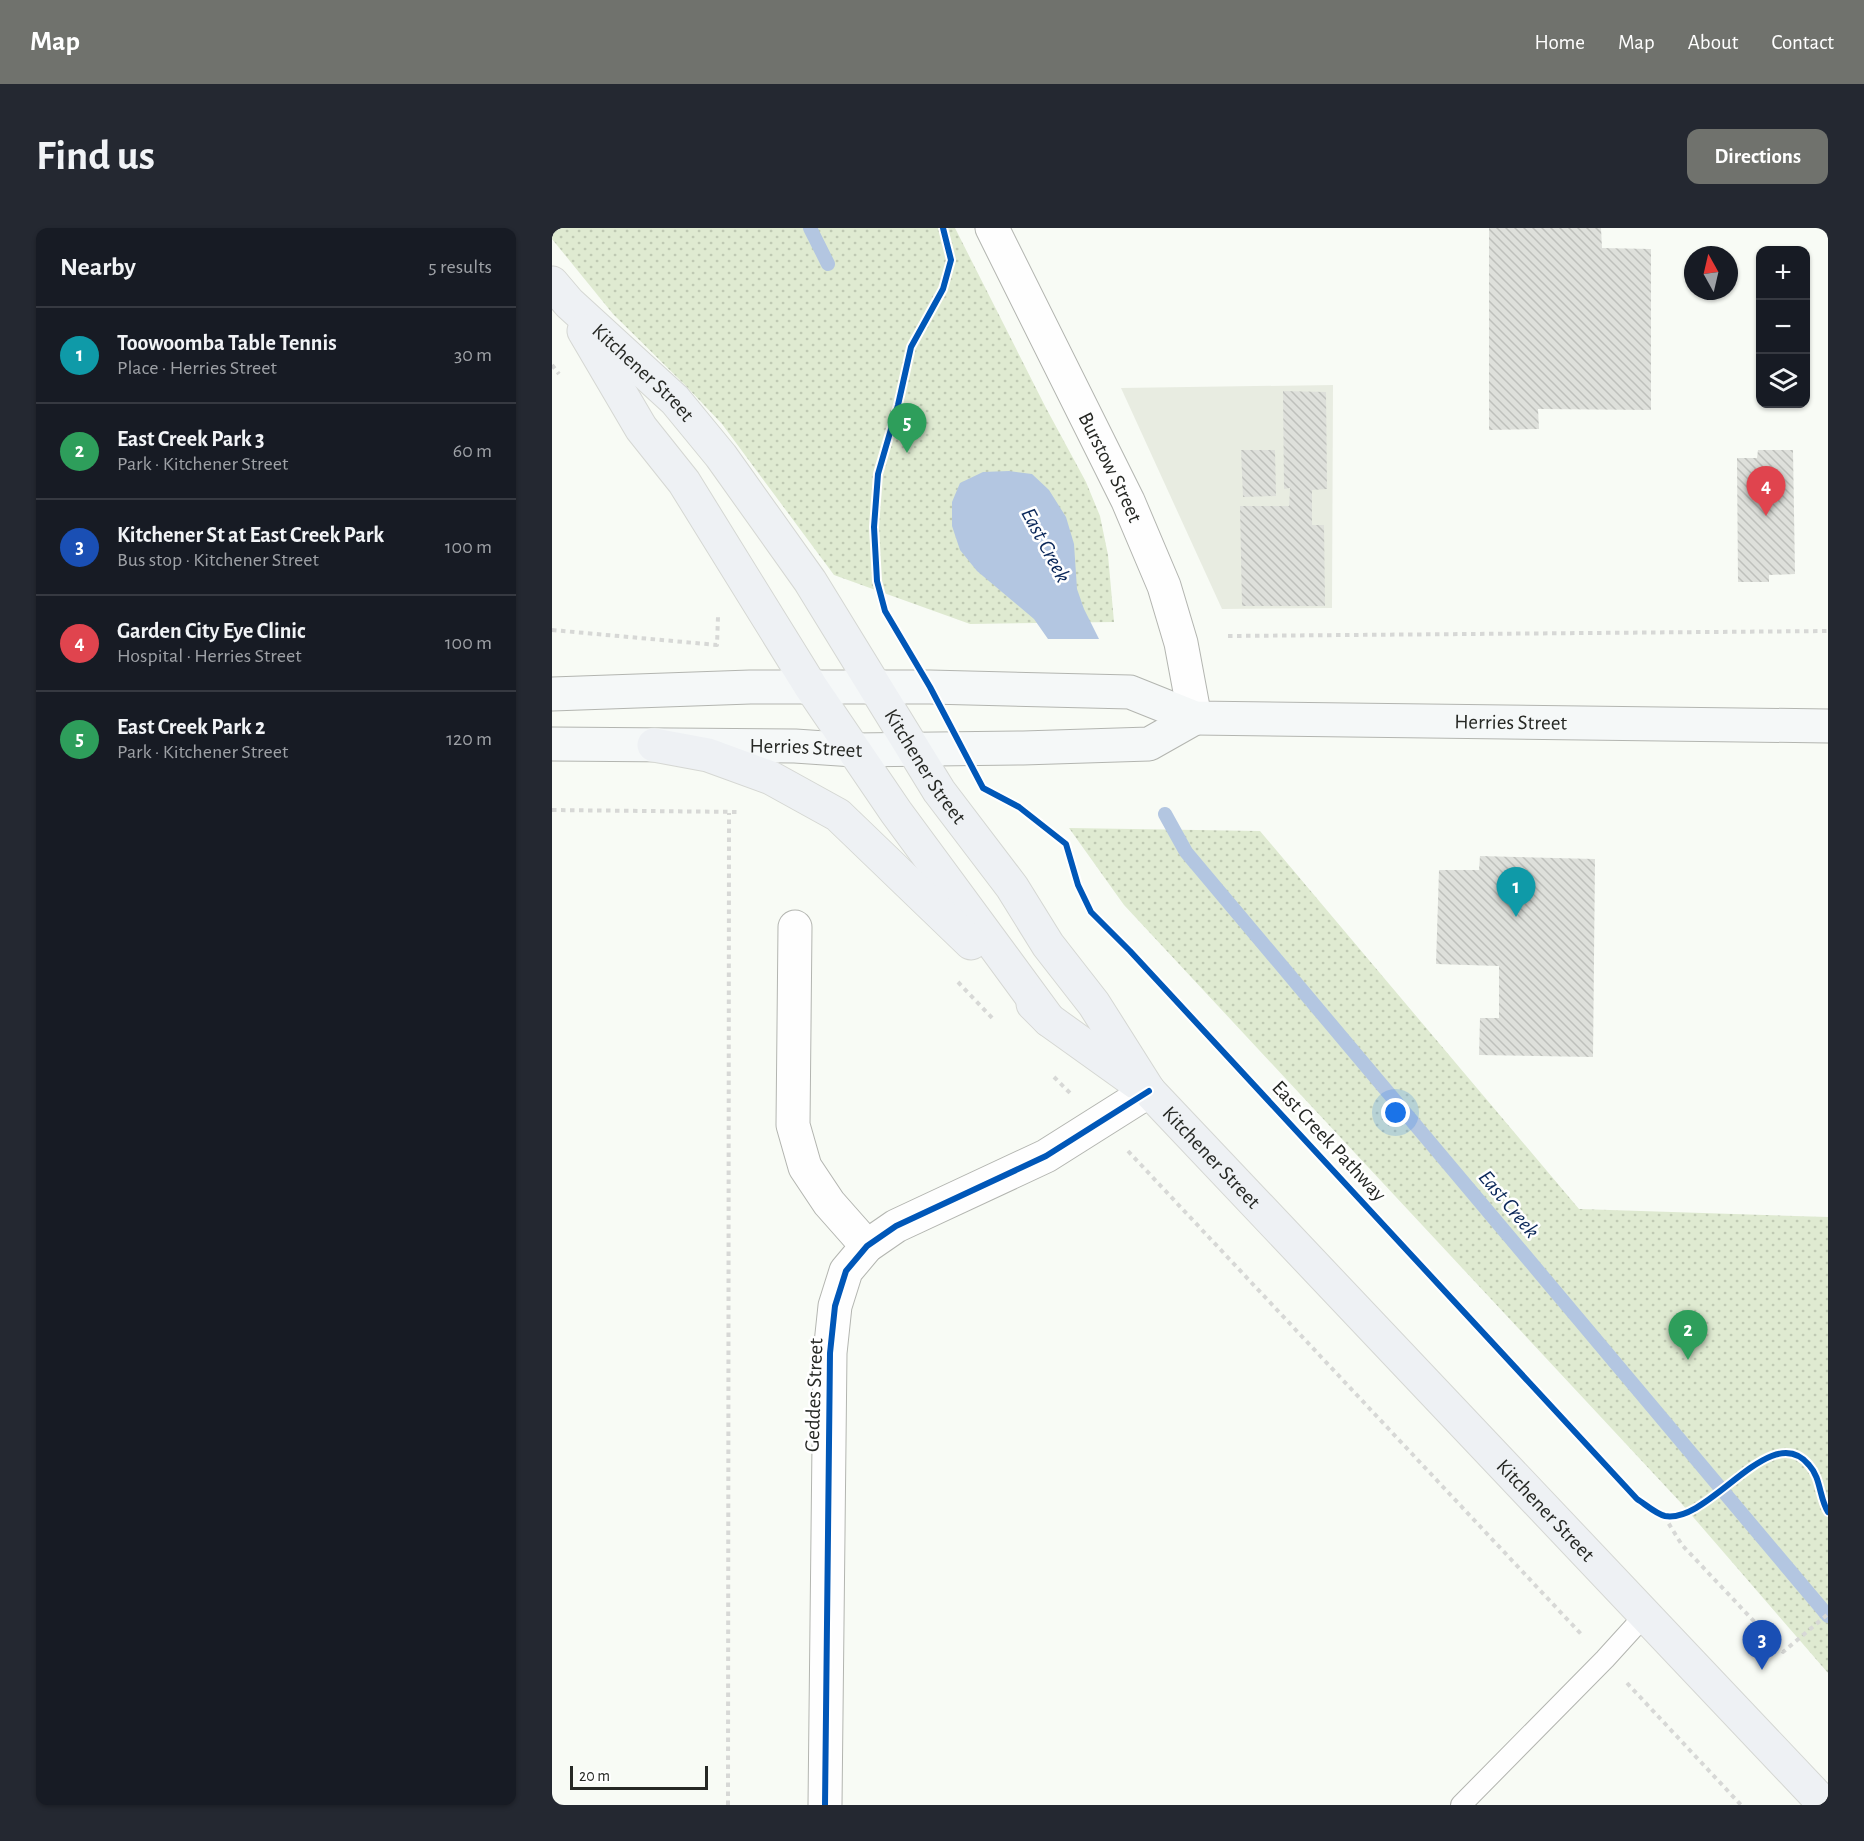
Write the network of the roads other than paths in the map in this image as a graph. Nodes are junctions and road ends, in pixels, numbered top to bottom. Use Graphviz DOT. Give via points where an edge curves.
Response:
graph roads {
  1 [pos="992,228"];
  2 [pos="558,300"];
  3 [pos="811,687"];
  4 [pos="874,687"];
  5 [pos="552,694"];
  6 [pos="1195,718"];
  7 [pos="1828,726"];
  8 [pos="552,744"];
  9 [pos="654,745"];
  10 [pos="911,749"];
  11 [pos="854,750"];
  12 [pos="795,927"];
  13 [pos="1048,1020"];
  14 [pos="1149,1091"];
  15 [pos="867,1246"];
  16 [pos="1645,1615"];
  17 [pos="825,1805"];
  18 [pos="1461,1805"];
  19 [pos="1825,1805"];
  1 -- 6 [label="street, Burstow Street" via="1128,501 1164,586 1181,643"];
  2 -- 3 [label="main road, Kitchener Street" via="640,428 684,482"];
  2 -- 4 [label="main road, Kitchener Street" via="675,400 721,456 810,581"];
  3 -- 4 [label="main road, Herries Street"];
  3 -- 5 [label="main road, Herries Street"];
  3 -- 11 [label="main road, Kitchener Street"];
  4 -- 6 [label="main road, Herries Street" via="1130,692"];
  4 -- 10 [label="main road, Kitchener Street"];
  6 -- 7 [label="main road, Herries Street"];
  6 -- 10 [label="main road, Herries Street" via="1149,744"];
  8 -- 9 [label="main road, Herries Street"];
  9 -- 11 [label="main road, Herries Street"];
  9 -- 13 [label="main road" via="708,755 771,778 838,815"];
  10 -- 11 [label="main road, Herries Street"];
  10 -- 14 [label="main road, Kitchener Street" via="1094,1004"];
  11 -- 13 [label="main road, Kitchener Street"];
  12 -- 15 [label="street" via="794,1125 805,1167 829,1203"];
  13 -- 14 [label="main road"];
  14 -- 15 [label="street, Geddes Street" via="1046,1156 897,1226"];
  14 -- 16 [label="main road, Kitchener Street"];
  15 -- 17 [label="street, Geddes Street" via="846,1271 835,1306 830,1353"];
  16 -- 18 [label="lane"];
  16 -- 19 [label="main road, Kitchener Street"];
}
